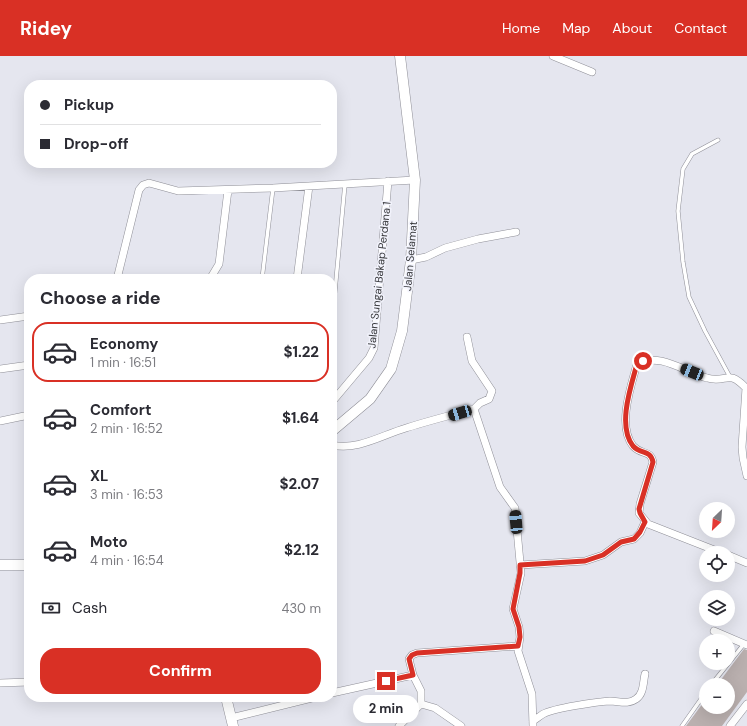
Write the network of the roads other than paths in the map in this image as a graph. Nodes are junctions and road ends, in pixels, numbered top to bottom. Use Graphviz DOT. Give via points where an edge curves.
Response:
graph roads {
  1 [pos="400,56"];
  2 [pos="554,56"];
  3 [pos="592,72"];
  4 [pos="718,140"];
  5 [pos="415,180"];
  6 [pos="388,181"];
  7 [pos="345,184"];
  8 [pos="309,186"];
  9 [pos="273,188"];
  10 [pos="228,190"];
  11 [pos="516,232"];
  12 [pos="411,260"];
  13 [pos="118,274"];
  14 [pos="213,274"];
  15 [pos="263,274"];
  16 [pos="298,274"];
  17 [pos="337,274"];
  18 [pos="24,317"];
  19 [pos="0,320"];
  20 [pos="467,337"];
  21 [pos="24,365"];
  22 [pos="0,369"];
  23 [pos="730,377"];
  24 [pos="747,388"];
  25 [pos="337,396"];
  26 [pos="474,409"];
  27 [pos="24,416"];
  28 [pos="0,421"];
  29 [pos="337,427"];
  30 [pos="337,446"];
  31 [pos="747,476"];
  32 [pos="645,522"];
  33 [pos="705,546"];
  34 [pos="735,559"];
  35 [pos="747,563"];
  36 [pos="0,565"];
  37 [pos="24,565"];
  38 [pos="520,565"];
  39 [pos="714,631"];
  40 [pos="745,644"];
  41 [pos="518,646"];
  42 [pos="645,674"];
  43 [pos="413,675"];
  44 [pos="717,678"];
  45 [pos="24,682"];
  46 [pos="0,683"];
  47 [pos="337,692"];
  48 [pos="227,702"];
  49 [pos="299,702"];
  50 [pos="699,702"];
  51 [pos="421,704"];
  52 [pos="747,704"];
  53 [pos="232,722"];
  54 [pos="533,724"];
  55 [pos="399,726"];
  56 [pos="461,726"];
  57 [pos="682,726"];
  58 [pos="730,726"];
  1 -- 5 [label="main road, Jalan Selamat"];
  2 -- 3 [label="street"];
  4 -- 23 [label="lane" via="692,154 683,169 678,211 683,262 690,297"];
  5 -- 6 [label="street"];
  5 -- 12 [label="main road, Jalan Selamat"];
  6 -- 7 [label="street"];
  6 -- 25 [label="street, Jalan Sungai Bakap Perdana 1" via="374,348 369,358"];
  7 -- 8 [label="street"];
  7 -- 17 [label="lane"];
  8 -- 9 [label="street"];
  8 -- 16 [label="street"];
  9 -- 10 [label="street"];
  9 -- 15 [label="lane"];
  10 -- 13 [label="street" via="178,191 149,183 143,185 139,190"];
  10 -- 14 [label="street" via="219,264"];
  11 -- 12 [label="street" via="478,239"];
  12 -- 29 [label="main road, Jalan Selamat" via="402,332 391,369 370,399"];
  18 -- 19 [label="street"];
  20 -- 26 [label="street" via="472,361 492,391 489,399"];
  21 -- 22 [label="street"];
  23 -- 24 [label="street" via="736,378"];
  23 -- 32 [label="street" via="710,379 664,361 652,359 637,364 625,410 628,438 642,453 652,456 653,462 639,509"];
  24 -- 31 [label="street" via="742,447"];
  26 -- 30 [label="street" via="354,446"];
  26 -- 38 [label="street" via="500,487 514,508"];
  27 -- 28 [label="street"];
  32 -- 33 [label="street"];
  32 -- 38 [label="street" via="634,539 621,542 603,555 585,561"];
  34 -- 35 [label="street"];
  36 -- 37 [label="main road"];
  38 -- 41 [label="street" via="513,609 519,627"];
  39 -- 40 [label="street"];
  40 -- 44 [label="lane"];
  41 -- 43 [label="street" via="417,653 409,659"];
  41 -- 54 [label="street" via="532,694"];
  42 -- 54 [label="street" via="642,691 637,699 628,703 610,701 561,709 544,714"];
  43 -- 47 [label="street"];
  43 -- 51 [label="street" via="421,691"];
  45 -- 46 [label="street"];
  48 -- 53 [label="main road"];
  49 -- 53 [label="street"];
  50 -- 57 [label="lane"];
  51 -- 55 [label="street"];
  51 -- 56 [label="street" via="436,708"];
  52 -- 58 [label="street"];
}
